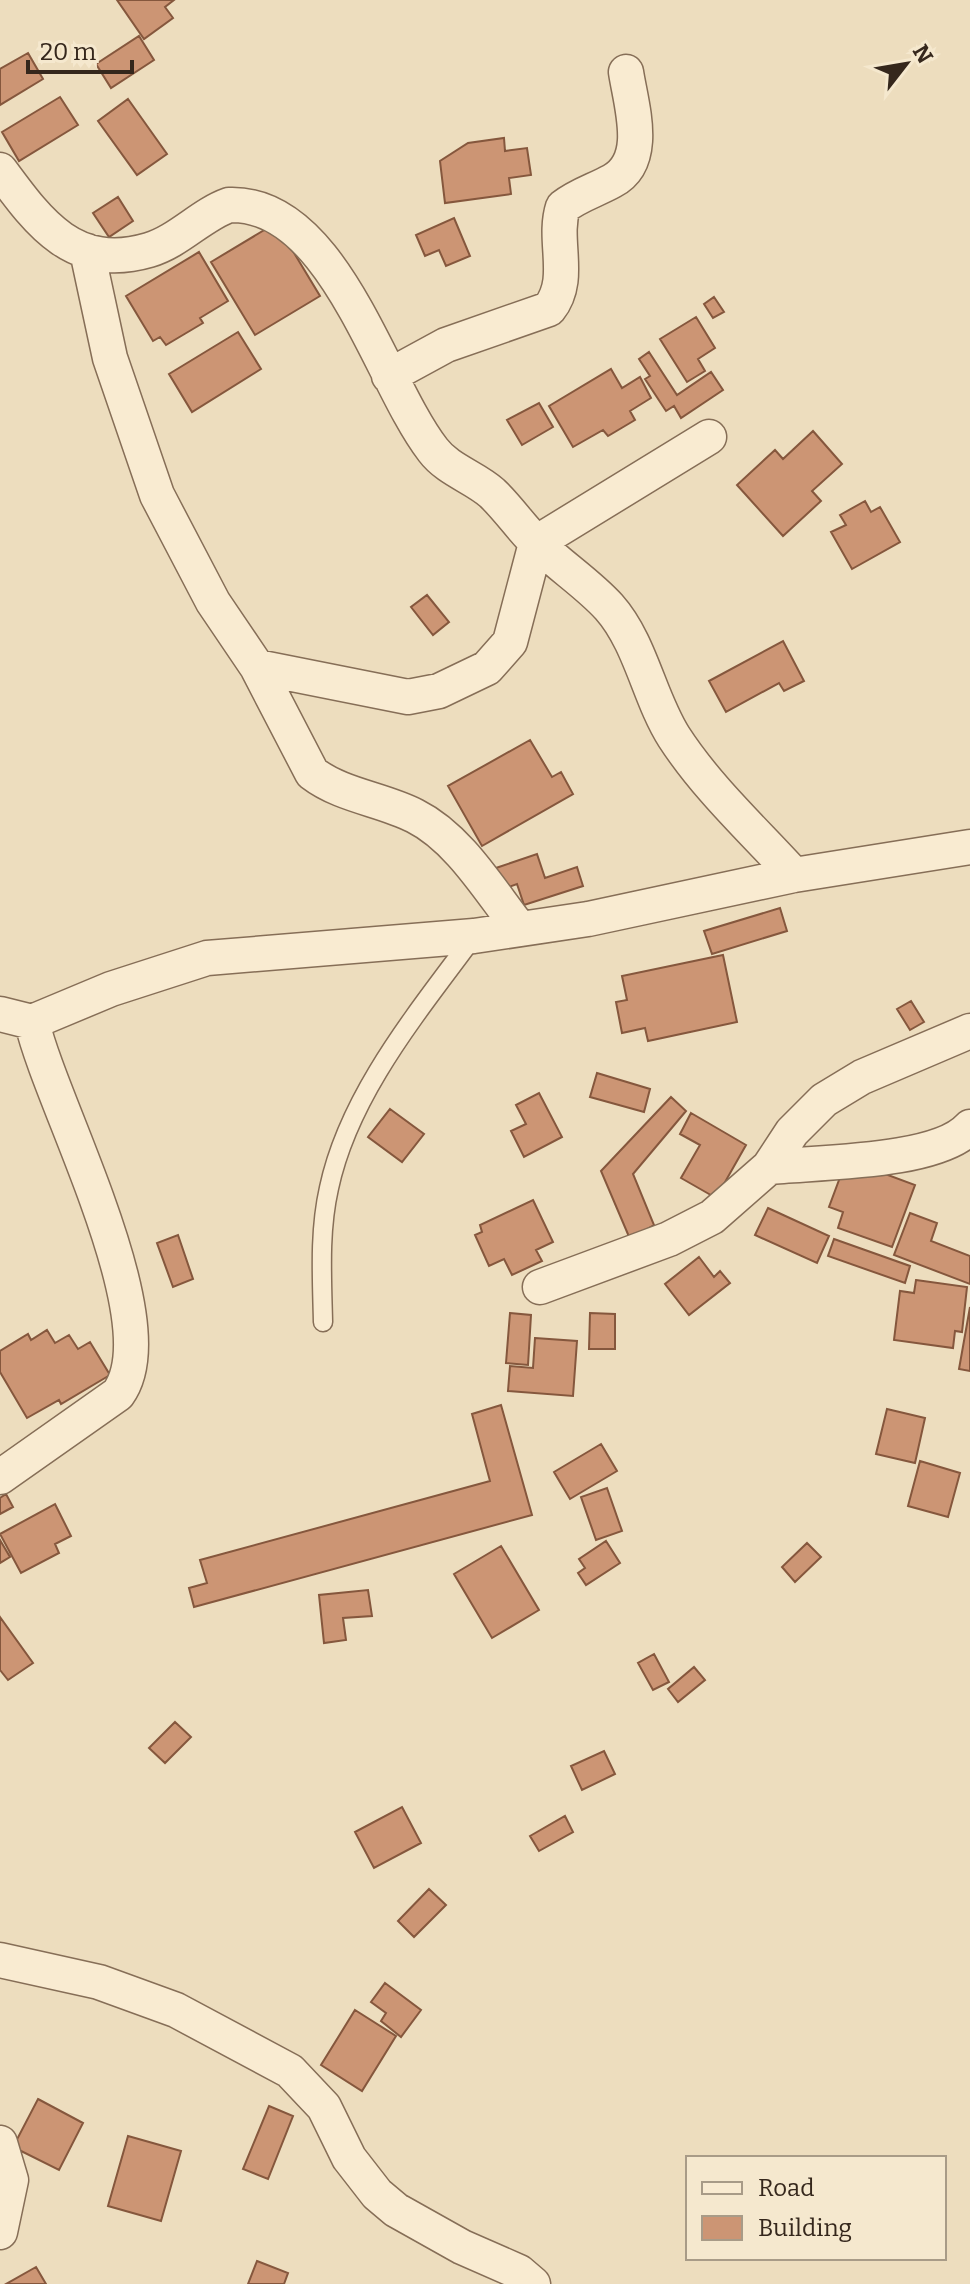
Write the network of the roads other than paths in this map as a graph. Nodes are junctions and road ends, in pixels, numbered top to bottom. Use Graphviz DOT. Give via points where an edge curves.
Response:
graph roads {
  1 [pos="626,72"];
  2 [pos="0,170"];
  3 [pos="87,251"];
  4 [pos="389,376"];
  5 [pos="709,437"];
  6 [pos="536,543"];
  7 [pos="257,667"];
  8 [pos="970,847"];
  9 [pos="794,875"];
  10 [pos="520,929"];
  11 [pos="474,936"];
  12 [pos="16,1018"];
  13 [pos="970,1031"];
  14 [pos="967,1135"];
  15 [pos="769,1167"];
  16 [pos="540,1287"];
  17 [pos="323,1322"];
  18 [pos="0,1477"];
  19 [pos="0,1960"];
  20 [pos="0,2143"];
  21 [pos="0,2232"];
  22 [pos="533,2284"];
  1 -- 4 [label="street" via="634,128 630,164 616,179 563,207 558,221 558,298 549,309 446,345"];
  2 -- 3 [label="street" via="55,237"];
  3 -- 4 [label="street" via="150,250 229,205 269,212 302,233 340,285"];
  3 -- 7 [label="street" via="110,358 157,495 213,602"];
  4 -- 6 [label="street" via="436,454 493,494"];
  5 -- 6 [label="street"];
  6 -- 7 [label="street" via="510,642 487,668 439,691 408,697 370,692"];
  6 -- 9 [label="street" via="612,609 674,737"];
  7 -- 10 [label="street" via="312,773 326,784 392,805 427,824 466,861"];
  8 -- 9 [label="street"];
  9 -- 10 [label="street"];
  10 -- 11 [label="street"];
  11 -- 12 [label="street" via="207,958"];
  11 -- 17 [label="lane" via="363,1098 341,1142 321,1245"];
  12 -- 18 [label="street" via="47,1076 92,1184 130,1320 132,1355 118,1394"];
  13 -- 15 [label="street" via="862,1077 824,1100 792,1132"];
  14 -- 15 [label="street" via="931,1151"];
  15 -- 16 [label="street" via="712,1217 669,1239"];
  19 -- 22 [label="street" via="99,1982 176,2010 290,2071 324,2107 349,2158 377,2194 396,2210"];
  20 -- 21 [label="street" via="11,2180"];
}
